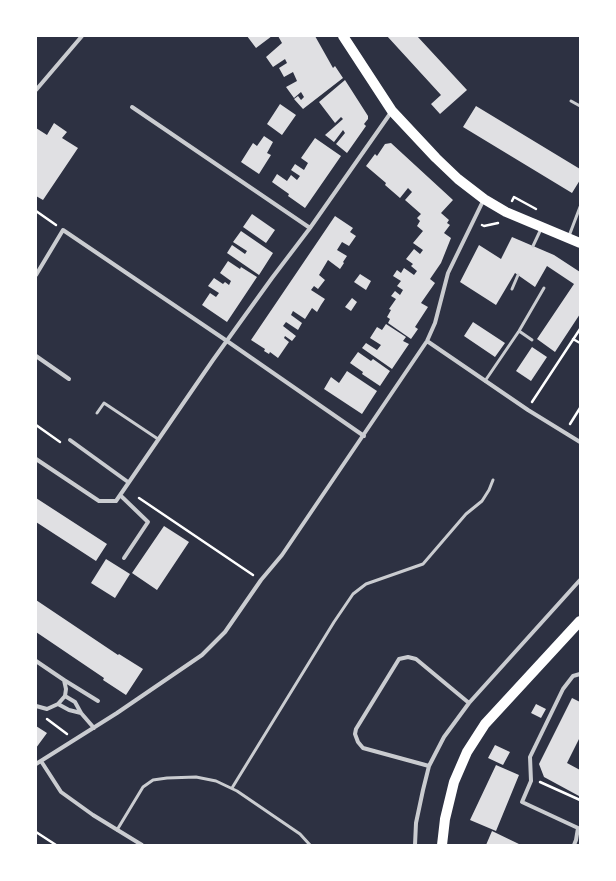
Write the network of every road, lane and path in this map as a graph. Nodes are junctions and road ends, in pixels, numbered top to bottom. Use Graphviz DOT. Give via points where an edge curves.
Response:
graph roads {
  1 [pos="82,36"];
  2 [pos="343,36"];
  3 [pos="36,90"];
  4 [pos="571,100"];
  5 [pos="580,106"];
  6 [pos="132,107"];
  7 [pos="392,111"];
  8 [pos="484,199"];
  9 [pos="512,201"];
  10 [pos="532,207"];
  11 [pos="580,208"];
  12 [pos="36,211"];
  13 [pos="501,220"];
  14 [pos="486,222"];
  15 [pos="491,224"];
  16 [pos="484,226"];
  17 [pos="542,227"];
  18 [pos="310,228"];
  19 [pos="64,230"];
  20 [pos="569,238"];
  21 [pos="580,242"];
  22 [pos="533,246"];
  23 [pos="36,275"];
  24 [pos="518,276"];
  25 [pos="544,288"];
  26 [pos="512,289"];
  27 [pos="580,329"];
  28 [pos="519,331"];
  29 [pos="573,339"];
  30 [pos="532,340"];
  31 [pos="227,341"];
  32 [pos="427,342"];
  33 [pos="580,343"];
  34 [pos="36,356"];
  35 [pos="69,379"];
  36 [pos="485,381"];
  37 [pos="580,408"];
  38 [pos="528,410"];
  39 [pos="97,413"];
  40 [pos="36,425"];
  41 [pos="565,433"];
  42 [pos="364,436"];
  43 [pos="158,439"];
  44 [pos="70,440"];
  45 [pos="580,442"];
  46 [pos="66,446"];
  47 [pos="36,459"];
  48 [pos="493,480"];
  49 [pos="128,482"];
  50 [pos="125,488"];
  51 [pos="120,495"];
  52 [pos="124,558"];
  53 [pos="261,580"];
  54 [pos="580,580"];
  55 [pos="580,621"];
  56 [pos="36,662"];
  57 [pos="580,674"];
  58 [pos="64,680"];
  59 [pos="65,696"];
  60 [pos="98,701"];
  61 [pos="469,703"];
  62 [pos="58,704"];
  63 [pos="38,707"];
  64 [pos="81,712"];
  65 [pos="94,728"];
  66 [pos="72,742"];
  67 [pos="41,761"];
  68 [pos="36,764"];
  69 [pos="429,766"];
  70 [pos="530,778"];
  71 [pos="232,788"];
  72 [pos="580,800"];
  73 [pos="117,830"];
  74 [pos="36,832"];
  75 [pos="56,845"];
  76 [pos="142,845"];
  77 [pos="310,845"];
  78 [pos="415,845"];
  79 [pos="442,845"];
  80 [pos="574,845"];
  1 -- 3 [label="street"];
  2 -- 7 [label="main road"];
  4 -- 5 [label="lane"];
  6 -- 18 [label="street"];
  7 -- 8 [label="main road" via="458,179"];
  7 -- 18 [label="street"];
  8 -- 17 [label="main road"];
  8 -- 32 [label="street" via="451,265"];
  9 -- 10 [label="path" via="514,197"];
  11 -- 20 [label="lane"];
  12 -- 19 [label="path"];
  13 -- 15 [label="path" via="500,223"];
  14 -- 15 [label="path"];
  15 -- 16 [label="path"];
  17 -- 20 [label="main road"];
  17 -- 22 [label="lane"];
  18 -- 31 [label="street"];
  19 -- 23 [label="street"];
  19 -- 31 [label="street"];
  20 -- 21 [label="main road"];
  24 -- 26 [label="lane"];
  25 -- 28 [label="lane"];
  27 -- 29 [label="path"];
  28 -- 30 [label="lane"];
  28 -- 36 [label="lane"];
  29 -- 33 [label="path"];
  29 -- 38 [label="path"];
  31 -- 42 [label="street"];
  31 -- 43 [label="street"];
  32 -- 36 [label="street"];
  32 -- 42 [label="street"];
  34 -- 35 [label="street"];
  36 -- 38 [label="street"];
  37 -- 41 [label="path"];
  38 -- 41 [label="street"];
  39 -- 43 [label="lane" via="104,403"];
  40 -- 46 [label="path"];
  41 -- 45 [label="street"];
  42 -- 53 [label="street" via="282,555"];
  43 -- 49 [label="street"];
  44 -- 49 [label="street"];
  47 -- 51 [label="street" via="99,502 116,501"];
  48 -- 71 [label="lane" via="482,501 466,514 423,564 366,584 354,594 334,622"];
  49 -- 50 [label="street"];
  50 -- 51 [label="street"];
  50 -- 53 [label="path"];
  51 -- 52 [label="street" via="148,522"];
  53 -- 65 [label="street" via="225,632 202,655"];
  54 -- 61 [label="street"];
  55 -- 79 [label="main road" via="486,724 466,752 454,782"];
  56 -- 58 [label="street"];
  57 -- 70 [label="street" via="573,676 563,689 530,757"];
  58 -- 59 [label="street"];
  58 -- 60 [label="street"];
  59 -- 62 [label="street"];
  59 -- 64 [label="street" via="75,702"];
  61 -- 69 [label="street" via="444,736"];
  61 -- 69 [label="street" via="416,659 399,659 355,734 363,748"];
  62 -- 63 [label="street" via="47,709"];
  62 -- 64 [label="street"];
  63 -- 66 [label="path" via="44,717 65,732"];
  64 -- 65 [label="street"];
  65 -- 66 [label="street"];
  66 -- 67 [label="street"];
  67 -- 68 [label="street"];
  67 -- 73 [label="street" via="61,792"];
  69 -- 78 [label="street" via="416,823"];
  70 -- 72 [label="path"];
  70 -- 80 [label="street" via="522,802 578,828"];
  71 -- 73 [label="lane" via="216,781 196,777 153,780 143,787"];
  71 -- 77 [label="lane" via="300,834"];
  73 -- 76 [label="street"];
  74 -- 75 [label="path"];
}
